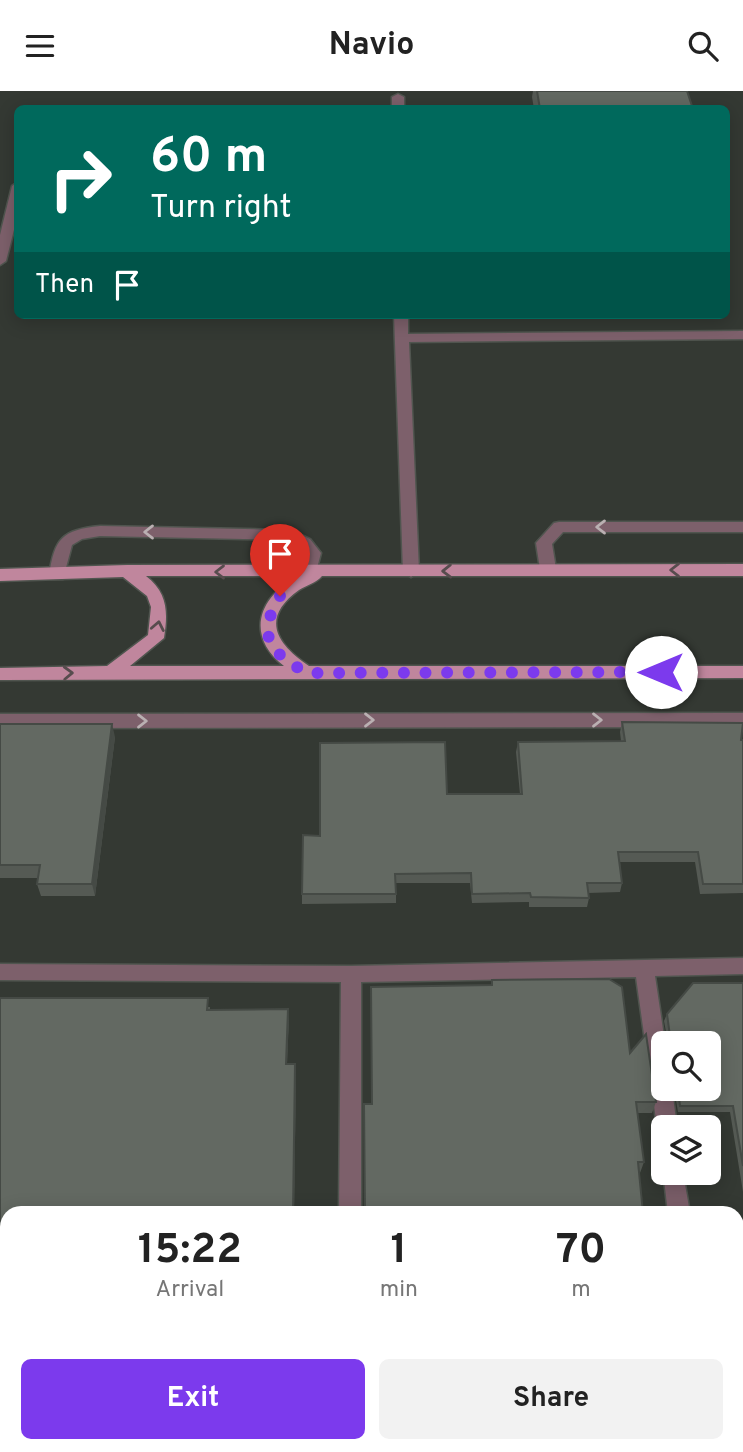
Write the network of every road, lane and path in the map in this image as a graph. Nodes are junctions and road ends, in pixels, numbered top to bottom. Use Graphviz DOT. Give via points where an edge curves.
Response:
graph roads {
  1 [pos="6,204"];
  2 [pos="1,258"];
  3 [pos="401,319"];
  4 [pos="743,335"];
  5 [pos="402,338"];
  6 [pos="743,527"];
  7 [pos="548,569"];
  8 [pos="743,570"];
  9 [pos="127,571"];
  10 [pos="411,571"];
  11 [pos="314,573"];
  12 [pos="0,575"];
  13 [pos="57,575"];
  14 [pos="110,671"];
  15 [pos="743,672"];
  16 [pos="307,673"];
  17 [pos="0,674"];
  18 [pos="743,720"];
  19 [pos="0,721"];
  20 [pos="743,965"];
  21 [pos="644,967"];
  22 [pos="0,972"];
  23 [pos="351,974"];
  24 [pos="665,1115"];
  25 [pos="675,1185"];
  26 [pos="350,1206"];
  27 [pos="678,1206"];
  1 -- 2 [label="street"];
  3 -- 5 [label="street"];
  4 -- 5 [label="street"];
  5 -- 10 [label="street"];
  6 -- 7 [label="street, one-way" via="559,527 544,543"];
  8 -- 7 [label="main road, one-way"];
  7 -- 10 [label="main road, one-way"];
  11 -- 9 [label="main road, one-way"];
  9 -- 13 [label="main road"];
  14 -- 9 [label="main road, one-way" via="156,638 158,629 161,607 150,585"];
  10 -- 11 [label="main road"];
  11 -- 13 [label="street, one-way" via="313,553 291,535 100,531 66,538"];
  11 -- 16 [label="main road" via="280,596 268,615 269,641 282,659"];
  12 -- 13 [label="main road"];
  14 -- 16 [label="main road"];
  17 -- 14 [label="main road, one-way"];
  15 -- 16 [label="main road"];
  19 -- 18 [label="street, one-way"];
  20 -- 21 [label="street"];
  21 -- 23 [label="street"];
  21 -- 24 [label="street"];
  22 -- 23 [label="street"];
  23 -- 26 [label="street"];
  25 -- 27 [label="street"];
}
